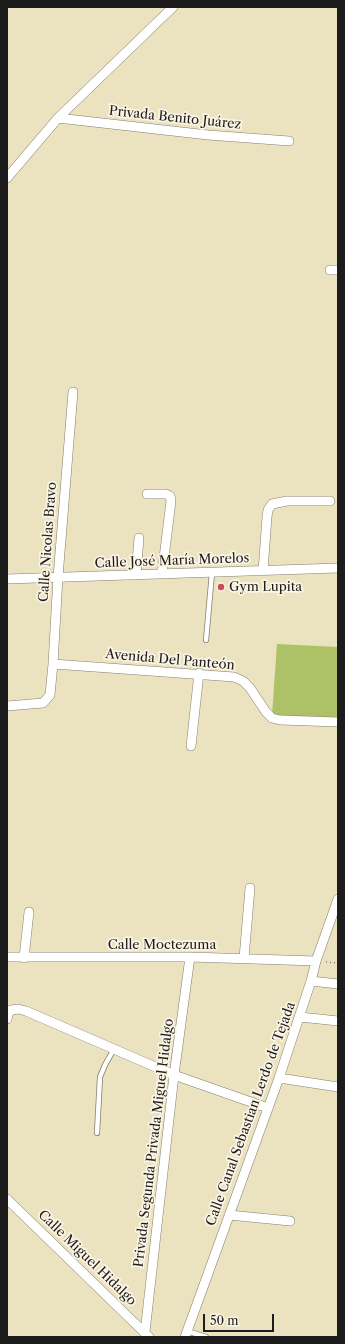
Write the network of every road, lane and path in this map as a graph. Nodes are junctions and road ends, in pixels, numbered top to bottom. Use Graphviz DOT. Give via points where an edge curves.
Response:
graph roads {
  1 [pos="173,7"];
  2 [pos="58,118"];
  3 [pos="289,141"];
  4 [pos="7,178"];
  5 [pos="73,392"];
  6 [pos="147,494"];
  7 [pos="330,501"];
  8 [pos="139,538"];
  9 [pos="338,568"];
  10 [pos="263,571"];
  11 [pos="212,573"];
  12 [pos="162,574"];
  13 [pos="136,575"];
  14 [pos="58,577"];
  15 [pos="7,579"];
  16 [pos="206,640"];
  17 [pos="53,664"];
  18 [pos="199,673"];
  19 [pos="7,706"];
  20 [pos="338,722"];
  21 [pos="191,746"];
  22 [pos="250,888"];
  23 [pos="338,899"];
  24 [pos="29,912"];
  25 [pos="7,957"];
  26 [pos="190,957"];
  27 [pos="24,958"];
  28 [pos="244,958"];
  29 [pos="316,961"];
  30 [pos="338,963"];
  31 [pos="311,982"];
  32 [pos="338,984"];
  33 [pos="300,1017"];
  34 [pos="7,1019"];
  35 [pos="338,1021"];
  36 [pos="114,1049"];
  37 [pos="174,1075"];
  38 [pos="279,1078"];
  39 [pos="338,1087"];
  40 [pos="268,1108"];
  41 [pos="97,1133"];
  42 [pos="7,1199"];
  43 [pos="228,1215"];
  44 [pos="290,1222"];
  45 [pos="147,1334"];
  46 [pos="186,1334"];
  47 [pos="206,1337"];
  1 -- 2 [label="street"];
  2 -- 3 [label="street, Privada Benito Juárez" via="208,135"];
  2 -- 4 [label="street"];
  5 -- 14 [label="street, Calle Nicolas Bravo"];
  6 -- 12 [label="street" via="166,494 170,496 171,501"];
  7 -- 10 [label="street" via="287,501 272,504 266,517"];
  8 -- 13 [label="street"];
  9 -- 10 [label="street, Calle José María Morelos"];
  10 -- 11 [label="street, Calle José María Morelos"];
  11 -- 12 [label="street, Calle José María Morelos"];
  11 -- 16 [label="lane"];
  12 -- 13 [label="street, Calle José María Morelos"];
  13 -- 14 [label="street, Calle José María Morelos"];
  14 -- 15 [label="street, Calle José María Morelos"];
  14 -- 17 [label="street, Calle Nicolas Bravo"];
  17 -- 18 [label="street, Avenida Del Panteón"];
  17 -- 19 [label="street, Calle Nicolas Bravo" via="50,695 44,703"];
  18 -- 20 [label="street, Avenida Del Panteón" via="234,677 243,681 272,718"];
  18 -- 21 [label="street"];
  22 -- 28 [label="street"];
  23 -- 29 [label="street, Calle Canal Sebastian Lerdo de Tejada"];
  24 -- 27 [label="street"];
  25 -- 27 [label="street, Calle Moctezuma"];
  26 -- 27 [label="street, Calle Moctezuma"];
  26 -- 28 [label="street, Calle Moctezuma"];
  26 -- 37 [label="street, Privada Segunda Privada Miguel Hidalgo"];
  28 -- 29 [label="street, Calle Moctezuma"];
  29 -- 30 [label="path"];
  29 -- 31 [label="street, Calle Canal Sebastian Lerdo de Tejada"];
  31 -- 32 [label="street"];
  31 -- 33 [label="street, Calle Canal Sebastian Lerdo de Tejada"];
  33 -- 35 [label="street"];
  33 -- 38 [label="street, Calle Canal Sebastian Lerdo de Tejada"];
  34 -- 36 [label="street" via="11,1010 26,1011"];
  36 -- 37 [label="street"];
  36 -- 41 [label="lane" via="100,1077"];
  37 -- 40 [label="street"];
  37 -- 45 [label="street, Privada Segunda Privada Miguel Hidalgo"];
  38 -- 39 [label="street"];
  38 -- 40 [label="street, Calle Canal Sebastian Lerdo de Tejada"];
  40 -- 43 [label="street, Calle Canal Sebastian Lerdo de Tejada"];
  42 -- 45 [label="street, Calle Miguel Hidalgo"];
  43 -- 44 [label="street"];
  43 -- 46 [label="street, Calle Canal Sebastian Lerdo de Tejada"];
  46 -- 47 [label="lane"];
}
